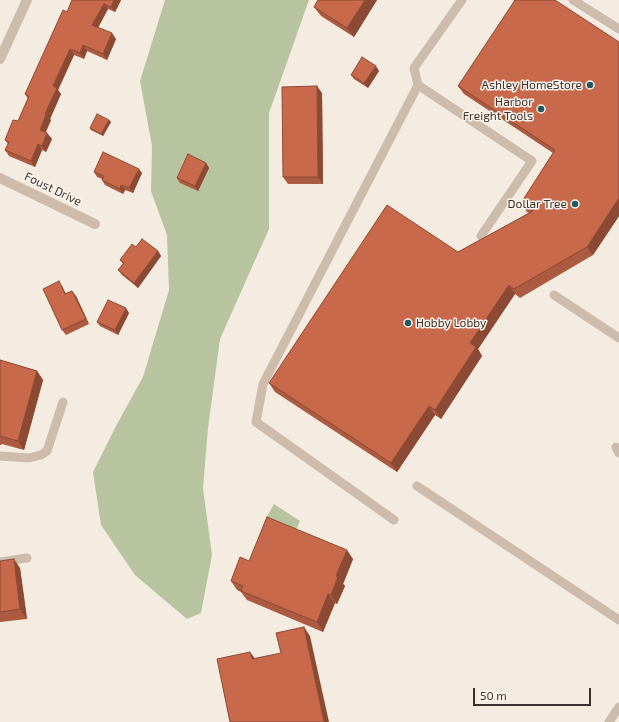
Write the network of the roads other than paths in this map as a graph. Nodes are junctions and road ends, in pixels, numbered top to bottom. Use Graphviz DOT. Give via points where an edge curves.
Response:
graph roads {
  1 [pos="27,0"];
  2 [pos="462,0"];
  3 [pos="573,0"];
  4 [pos="619,29"];
  5 [pos="0,58"];
  6 [pos="418,86"];
  7 [pos="0,178"];
  8 [pos="94,224"];
  9 [pos="481,236"];
  10 [pos="554,295"];
  11 [pos="619,338"];
  12 [pos="63,402"];
  13 [pos="0,456"];
  14 [pos="417,486"];
  15 [pos="394,520"];
  16 [pos="27,558"];
  17 [pos="0,562"];
  18 [pos="619,620"];
  19 [pos="619,707"];
  20 [pos="609,722"];
  1 -- 5 [label="street"];
  2 -- 6 [label="lane" via="414,68"];
  3 -- 4 [label="lane"];
  6 -- 9 [label="lane" via="532,161"];
  6 -- 15 [label="lane" via="263,384 256,422"];
  7 -- 8 [label="street, Foust Drive"];
  10 -- 11 [label="lane"];
  12 -- 13 [label="lane" via="47,450 35,457"];
  14 -- 18 [label="lane"];
  16 -- 17 [label="lane"];
  19 -- 20 [label="lane"];
}
